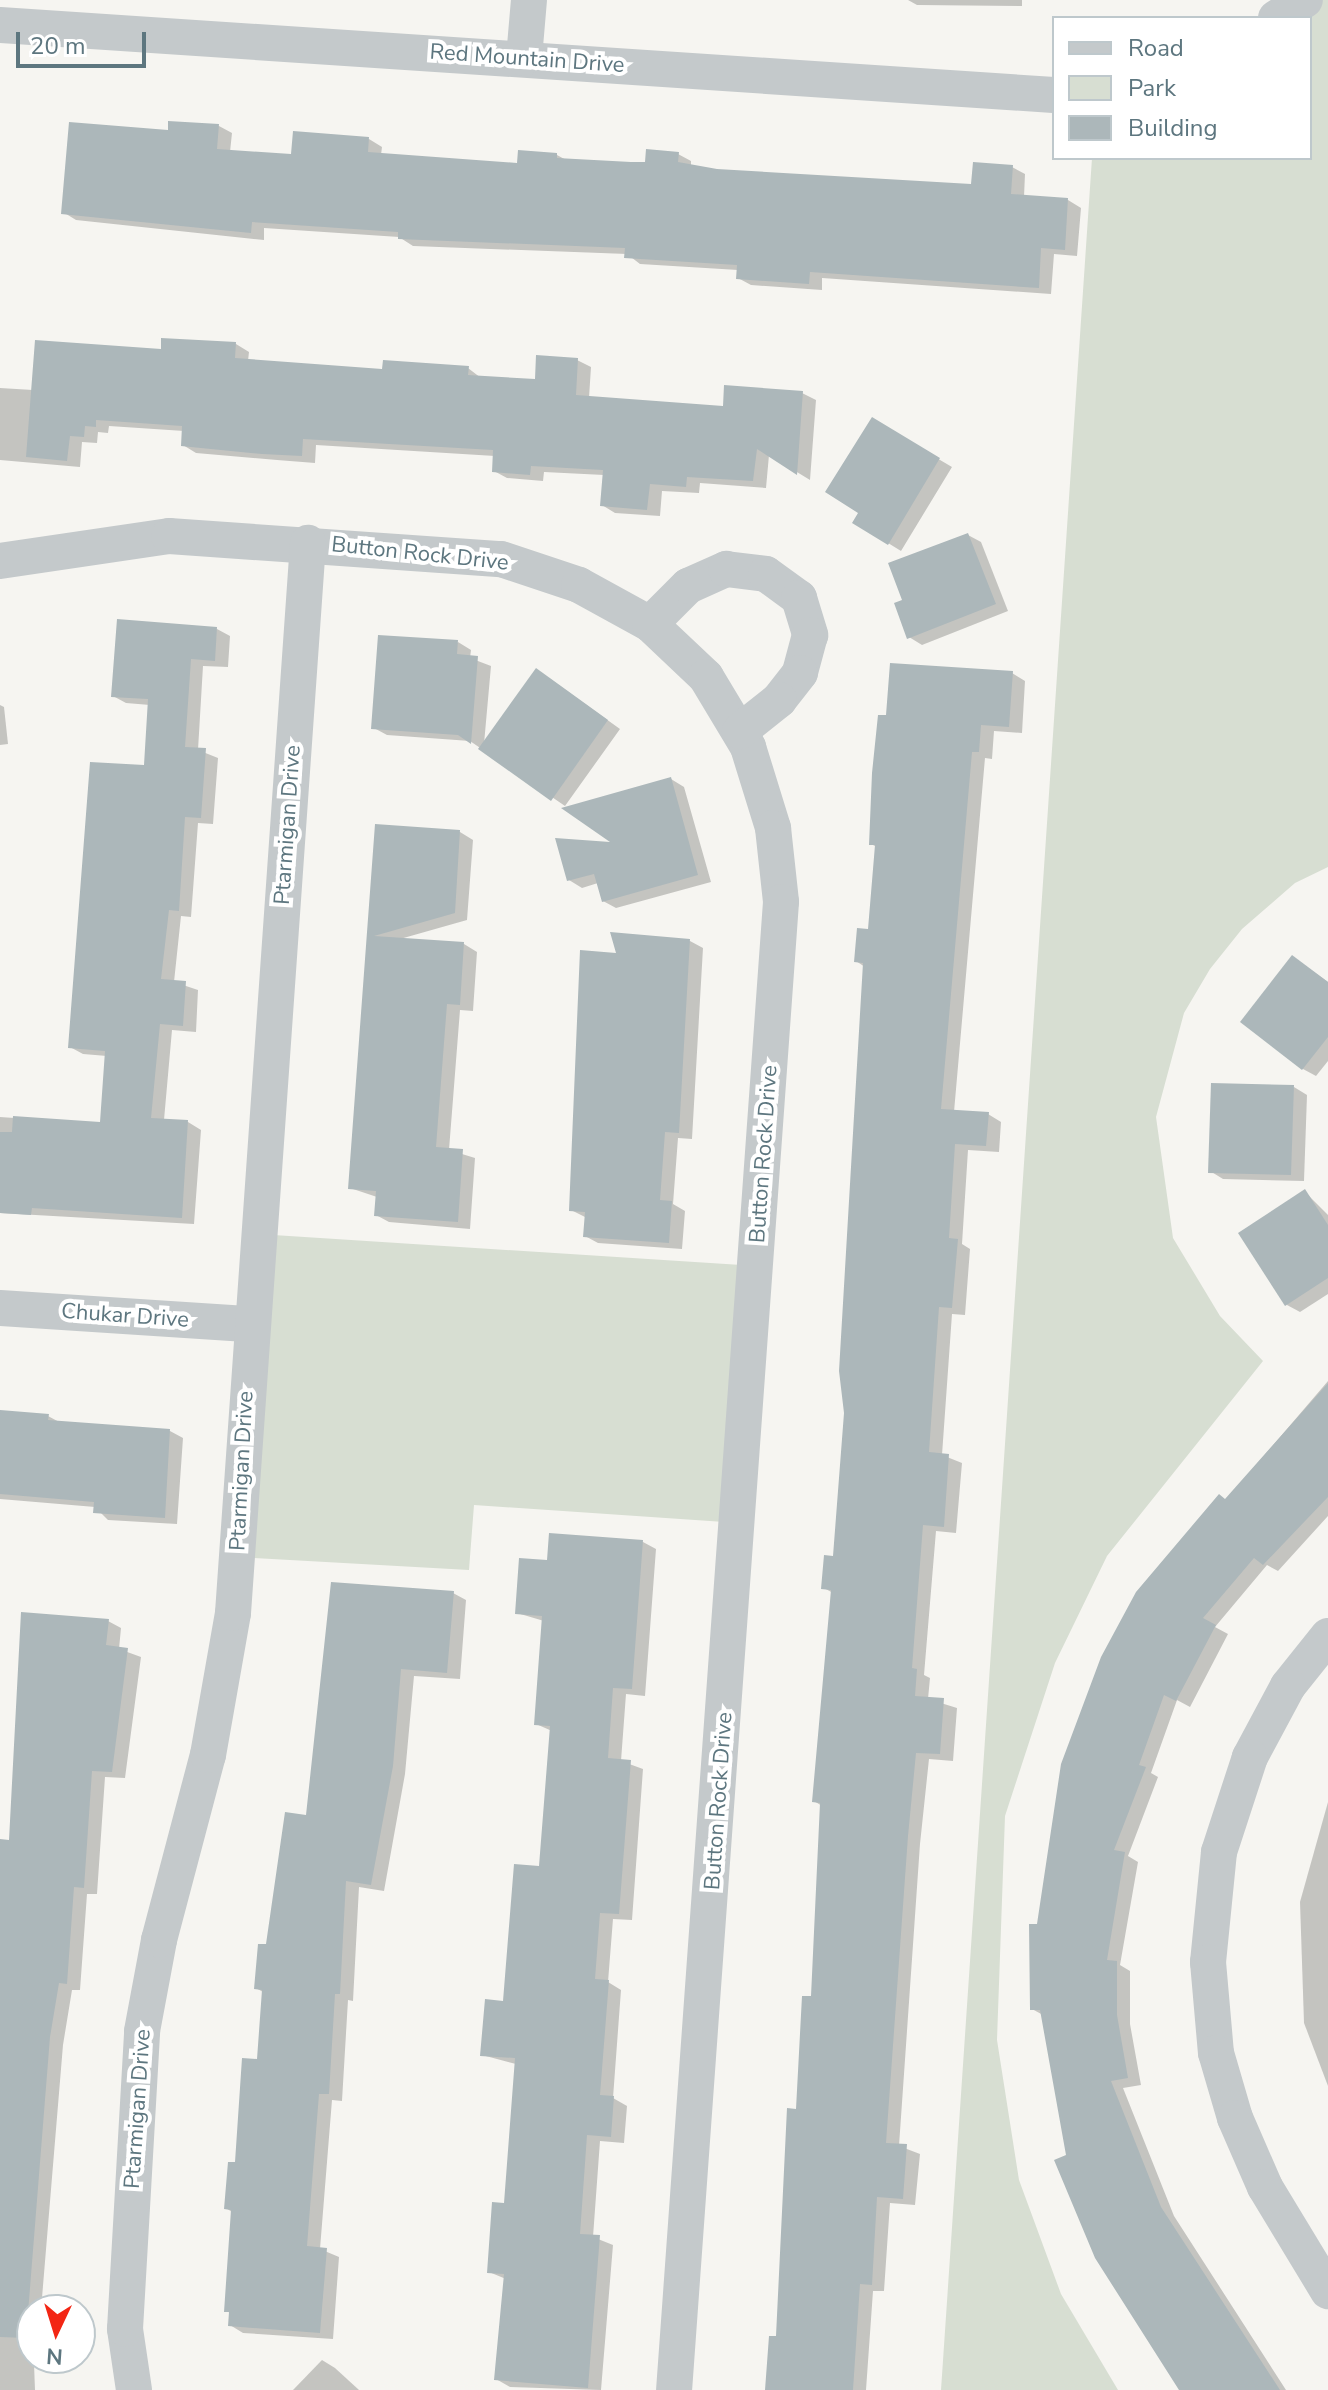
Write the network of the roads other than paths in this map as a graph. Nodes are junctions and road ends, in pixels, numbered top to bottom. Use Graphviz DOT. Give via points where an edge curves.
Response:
graph roads {
  1 [pos="529,0"];
  2 [pos="1305,0"];
  3 [pos="1279,16"];
  4 [pos="0,25"];
  5 [pos="524,58"];
  6 [pos="1052,95"];
  7 [pos="308,543"];
  8 [pos="0,561"];
  9 [pos="650,624"];
  10 [pos="740,731"];
  11 [pos="0,1308"];
  12 [pos="250,1324"];
  13 [pos="1328,1636"];
  14 [pos="1328,2291"];
  15 [pos="134,2390"];
  16 [pos="674,2390"];
  1 -- 5 [label="street"];
  2 -- 3 [label="street"];
  4 -- 5 [label="street, Red Mountain Drive"];
  5 -- 6 [label="street, Red Mountain Drive"];
  7 -- 8 [label="street, Button Rock Drive" via="169,536"];
  7 -- 9 [label="street, Button Rock Drive" via="501,559 579,585"];
  7 -- 12 [label="street, Ptarmigan Drive"];
  9 -- 10 [label="street, Button Rock Drive" via="706,677"];
  9 -- 10 [label="street" via="688,586 726,569 766,574 799,598 810,635 800,673 779,700"];
  10 -- 16 [label="street, Button Rock Drive" via="773,828 781,902"];
  11 -- 12 [label="street, Chukar Drive"];
  12 -- 15 [label="street, Ptarmigan Drive" via="231,1625 208,1755 159,1940 142,2031 125,2329"];
  13 -- 14 [label="street" via="1288,1686 1250,1757 1219,1852 1208,1962 1216,2053 1235,2118 1265,2187"];
}
